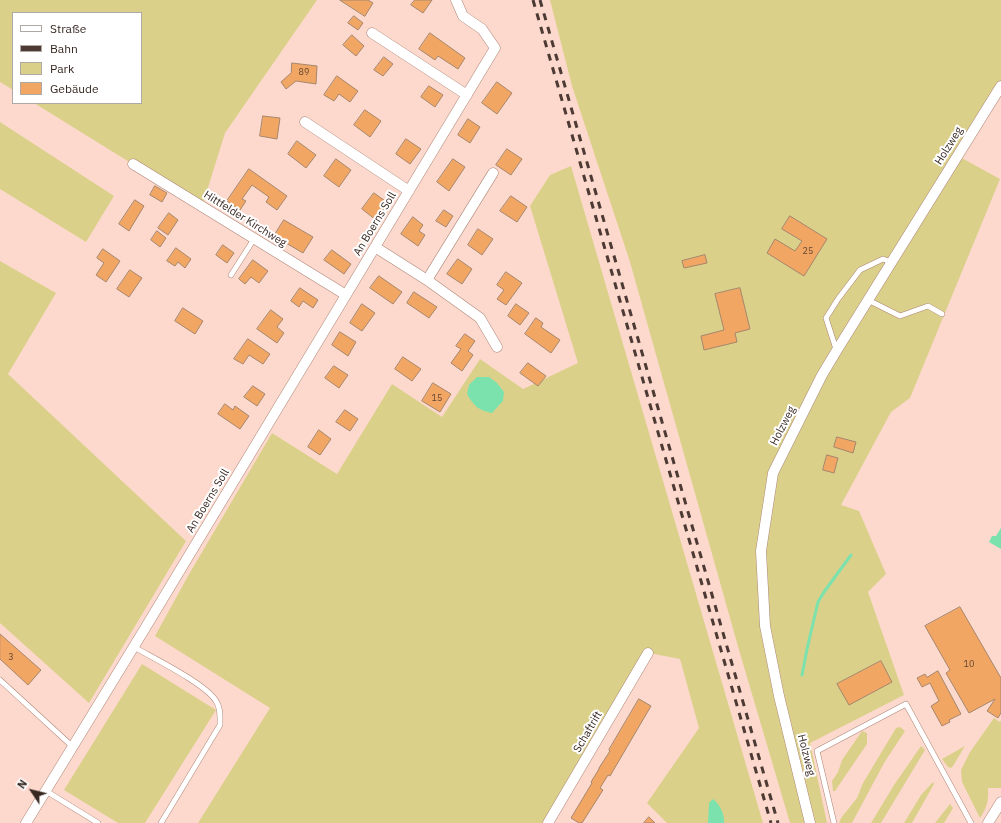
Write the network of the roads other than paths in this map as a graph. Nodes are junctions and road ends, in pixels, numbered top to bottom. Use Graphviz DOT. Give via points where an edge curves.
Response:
graph roads {
  1 [pos="456,0"];
  2 [pos="372,33"];
  3 [pos="1001,86"];
  4 [pos="467,95"];
  5 [pos="305,122"];
  6 [pos="132,164"];
  7 [pos="493,173"];
  8 [pos="409,191"];
  9 [pos="254,239"];
  10 [pos="375,247"];
  11 [pos="891,262"];
  12 [pos="231,275"];
  13 [pos="427,280"];
  14 [pos="346,296"];
  15 [pos="868,300"];
  16 [pos="942,314"];
  17 [pos="498,347"];
  18 [pos="836,350"];
  19 [pos="134,647"];
  20 [pos="648,653"];
  21 [pos="0,680"];
  22 [pos="73,747"];
  23 [pos="46,791"];
  24 [pos="1001,802"];
  25 [pos="26,823"];
  26 [pos="98,823"];
  27 [pos="161,823"];
  28 [pos="549,823"];
  29 [pos="810,823"];
  30 [pos="834,823"];
  31 [pos="970,823"];
  32 [pos="988,823"];
  1 -- 4 [label="street, An Boerns Soll" via="463,16 482,29 495,48"];
  2 -- 4 [label="street"];
  3 -- 11 [label="street, Holzweg"];
  4 -- 8 [label="street, An Boerns Soll"];
  5 -- 8 [label="street, An Boerns Soll"];
  6 -- 9 [label="street, Hittfelder Kirchweg"];
  7 -- 13 [label="street"];
  8 -- 10 [label="street, An Boerns Soll"];
  9 -- 12 [label="lane"];
  9 -- 14 [label="street, Hittfelder Kirchweg"];
  10 -- 13 [label="street"];
  10 -- 14 [label="street, An Boerns Soll"];
  11 -- 15 [label="street, Holzweg"];
  11 -- 18 [label="lane" via="883,259 860,270 838,298 826,318"];
  13 -- 17 [label="street" via="480,318"];
  14 -- 19 [label="street, An Boerns Soll"];
  15 -- 16 [label="lane" via="900,316 928,306"];
  15 -- 18 [label="street, Holzweg"];
  18 -- 29 [label="street, Holzweg" via="773,473 762,551 765,626"];
  19 -- 22 [label="street, An Boerns Soll"];
  19 -- 27 [label="lane" via="201,686 216,701 220,712 220,725"];
  20 -- 28 [label="street, Schaftrift"];
  21 -- 22 [label="lane"];
  22 -- 23 [label="street, An Boerns Soll"];
  23 -- 25 [label="street, An Boerns Soll"];
  23 -- 26 [label="lane"];
  24 -- 32 [label="street"];
  30 -- 31 [label="lane" via="817,750 906,704"];
}
